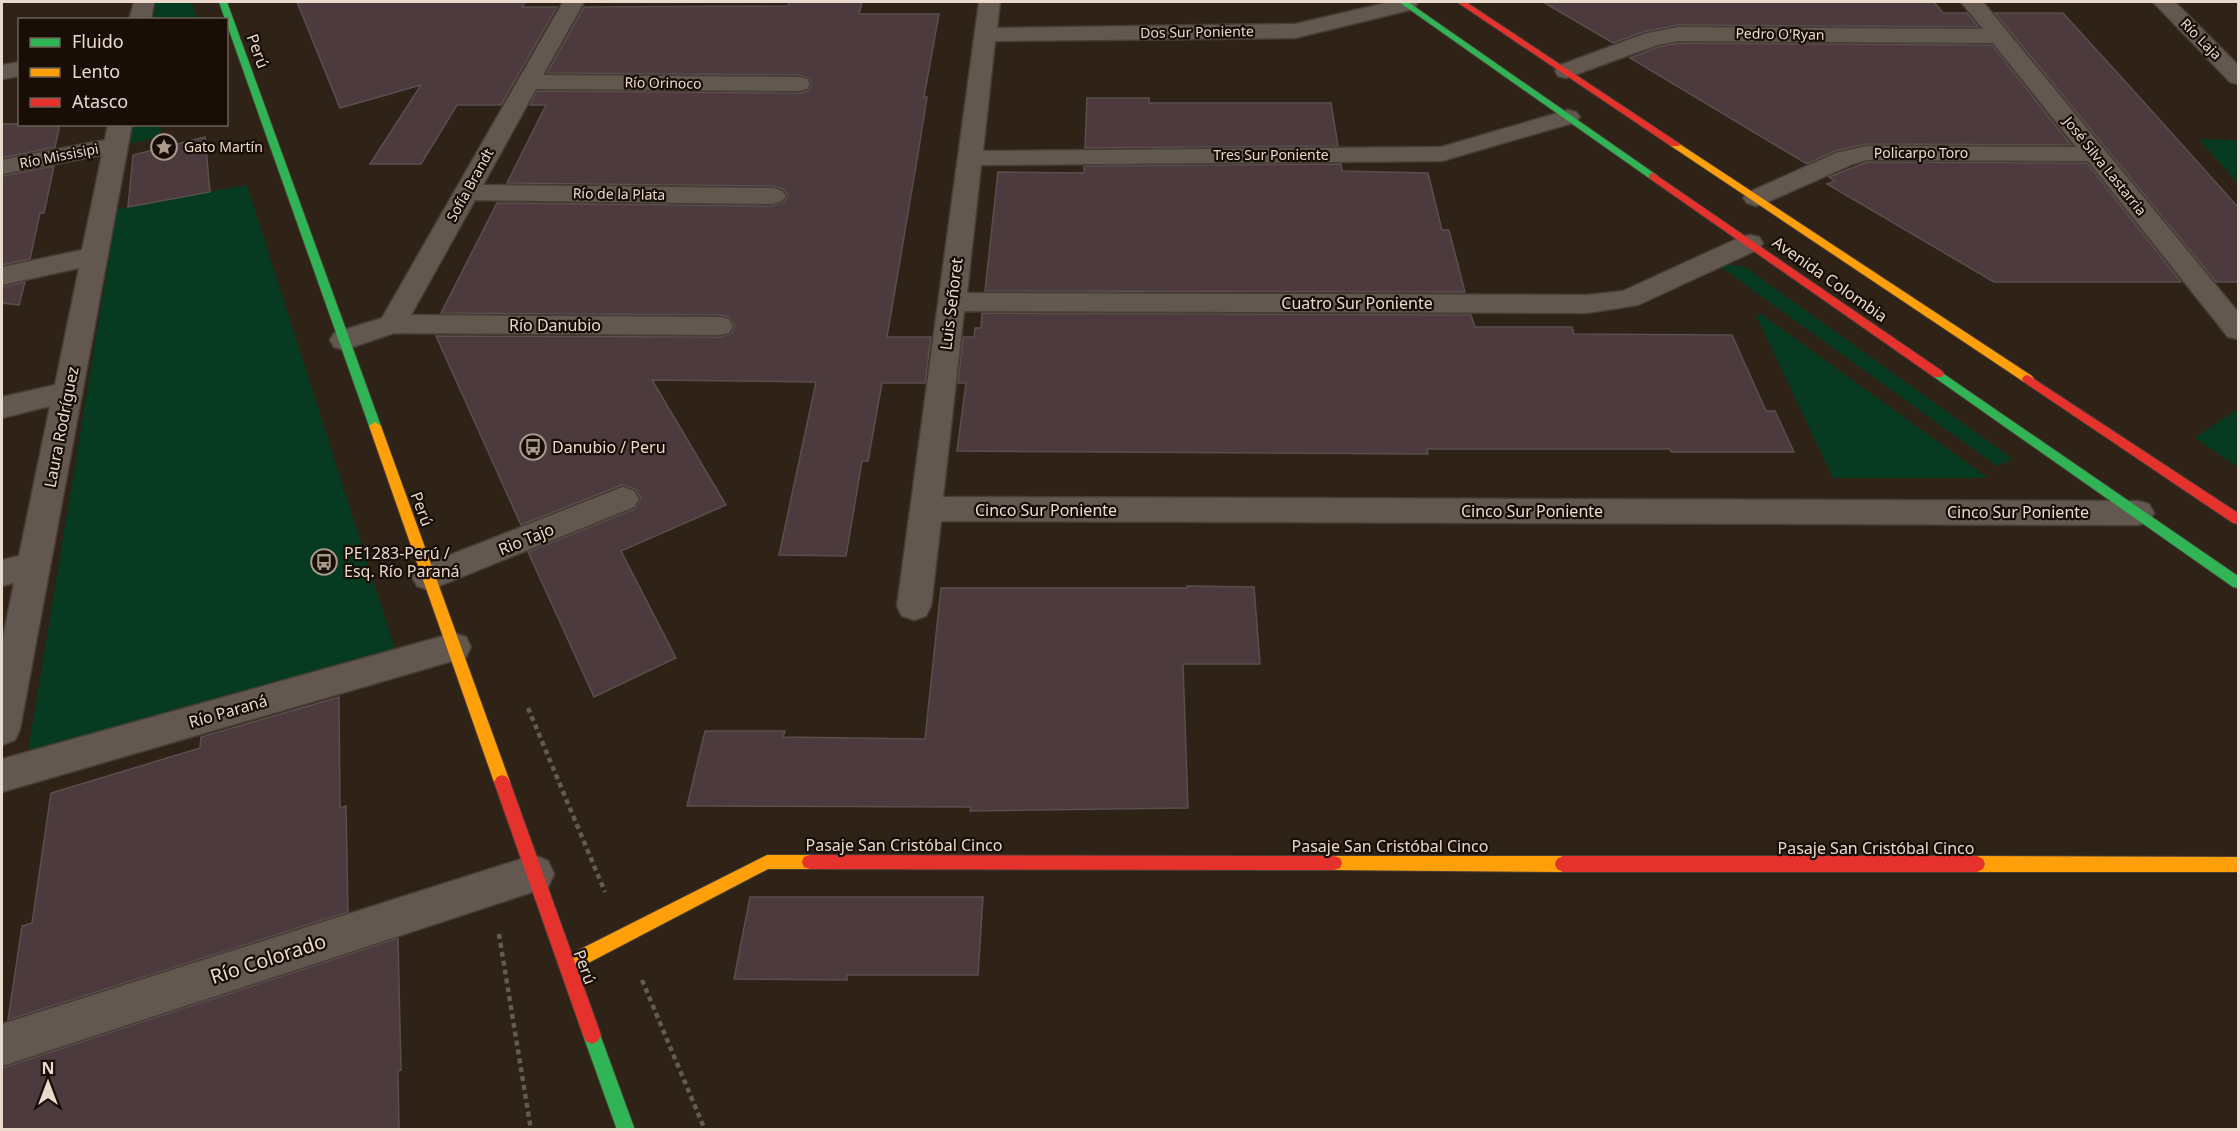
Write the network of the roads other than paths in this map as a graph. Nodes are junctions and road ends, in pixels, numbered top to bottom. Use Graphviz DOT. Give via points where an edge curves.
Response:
graph roads {
  1 [pos="144,2"];
  2 [pos="223,2"];
  3 [pos="573,2"];
  4 [pos="989,2"];
  5 [pos="1461,2"];
  6 [pos="1972,2"];
  7 [pos="2163,2"];
  8 [pos="1404,3"];
  9 [pos="140,18"];
  10 [pos="985,35"];
  11 [pos="2000,36"];
  12 [pos="2230,60"];
  13 [pos="18,69"];
  14 [pos="1566,71"];
  15 [pos="2,72"];
  16 [pos="2238,77"];
  17 [pos="528,82"];
  18 [pos="799,84"];
  19 [pos="1568,117"];
  20 [pos="118,135"];
  21 [pos="2096,154"];
  22 [pos="970,158"];
  23 [pos="2,166"];
  24 [pos="466,192"];
  25 [pos="773,196"];
  26 [pos="1756,198"];
  27 [pos="1750,243"];
  28 [pos="94,256"];
  29 [pos="2,276"];
  30 [pos="952,302"];
  31 [pos="392,324"];
  32 [pos="718,326"];
  33 [pos="2238,330"];
  34 [pos="344,340"];
  35 [pos="67,392"];
  36 [pos="2,407"];
  37 [pos="623,500"];
  38 [pos="925,509"];
  39 [pos="2138,513"];
  40 [pos="2238,519"];
  41 [pos="34,565"];
  42 [pos="2,573"];
  43 [pos="429,577"];
  44 [pos="2238,583"];
  45 [pos="914,606"];
  46 [pos="454,647"];
  47 [pos="2,729"];
  48 [pos="2,776"];
  49 [pos="2238,865"];
  50 [pos="534,874"];
  51 [pos="567,965"];
  52 [pos="2,1045"];
  53 [pos="626,1130"];
  1 -- 9 [label="street"];
  2 -- 34 [label="street, Perú"];
  3 -- 17 [label="street, Sofía Brandt"];
  4 -- 10 [label="street, Luis Señoret"];
  5 -- 14 [label="street, Avenida Colombia"];
  6 -- 11 [label="street, José Silva Lastarria"];
  7 -- 12 [label="street, Río Laja"];
  8 -- 10 [label="street, Dos Sur Poniente" via="1295,32"];
  8 -- 19 [label="street, Avenida Colombia"];
  10 -- 22 [label="street, Luis Señoret"];
  11 -- 14 [label="street, Pedro O'Ryan" via="1678,34 1652,39"];
  11 -- 21 [label="street, José Silva Lastarria"];
  12 -- 16 [label="street, Río Laja"];
  13 -- 15 [label="street"];
  14 -- 26 [label="street, Avenida Colombia"];
  17 -- 18 [label="street, Río Orinoco"];
  17 -- 24 [label="street, Sofía Brandt"];
  19 -- 22 [label="street, Tres Sur Poniente" via="1442,154"];
  19 -- 27 [label="street, Avenida Colombia"];
  20 -- 23 [label="street, Río Missisipi"];
  20 -- 28 [label="street, Laura Rodríguez"];
  21 -- 26 [label="street, Policarpo Toro" via="1867,153 1845,158"];
  21 -- 33 [label="street, José Silva Lastarria"];
  22 -- 30 [label="street, Luis Señoret"];
  24 -- 25 [label="street, Río de la Plata"];
  24 -- 31 [label="street, Sofía Brandt"];
  26 -- 40 [label="street, Avenida Colombia"];
  27 -- 30 [label="street, Cuatro Sur Poniente" via="1628,299 1587,304"];
  27 -- 39 [label="street, Avenida Colombia"];
  28 -- 29 [label="street"];
  28 -- 35 [label="street, Laura Rodríguez"];
  30 -- 38 [label="street, Luis Señoret"];
  31 -- 32 [label="street, Río Danubio"];
  31 -- 34 [label="street"];
  34 -- 43 [label="street, Perú"];
  35 -- 36 [label="street"];
  35 -- 41 [label="street, Laura Rodríguez"];
  37 -- 43 [label="street, Rio Tajo"];
  38 -- 39 [label="street, Cinco Sur Poniente"];
  38 -- 45 [label="street, Luis Señoret"];
  39 -- 44 [label="street, Avenida Colombia"];
  41 -- 42 [label="street"];
  41 -- 47 [label="street, Laura Rodríguez"];
  43 -- 46 [label="street, Perú"];
  46 -- 48 [label="street, Río Paraná"];
  46 -- 50 [label="street, Perú"];
  49 -- 51 [label="street, Pasaje San Cristóbal Cinco" via="767,862"];
  50 -- 51 [label="street, Perú"];
  50 -- 52 [label="street, Río Colorado"];
  51 -- 53 [label="street, Perú"];
}
